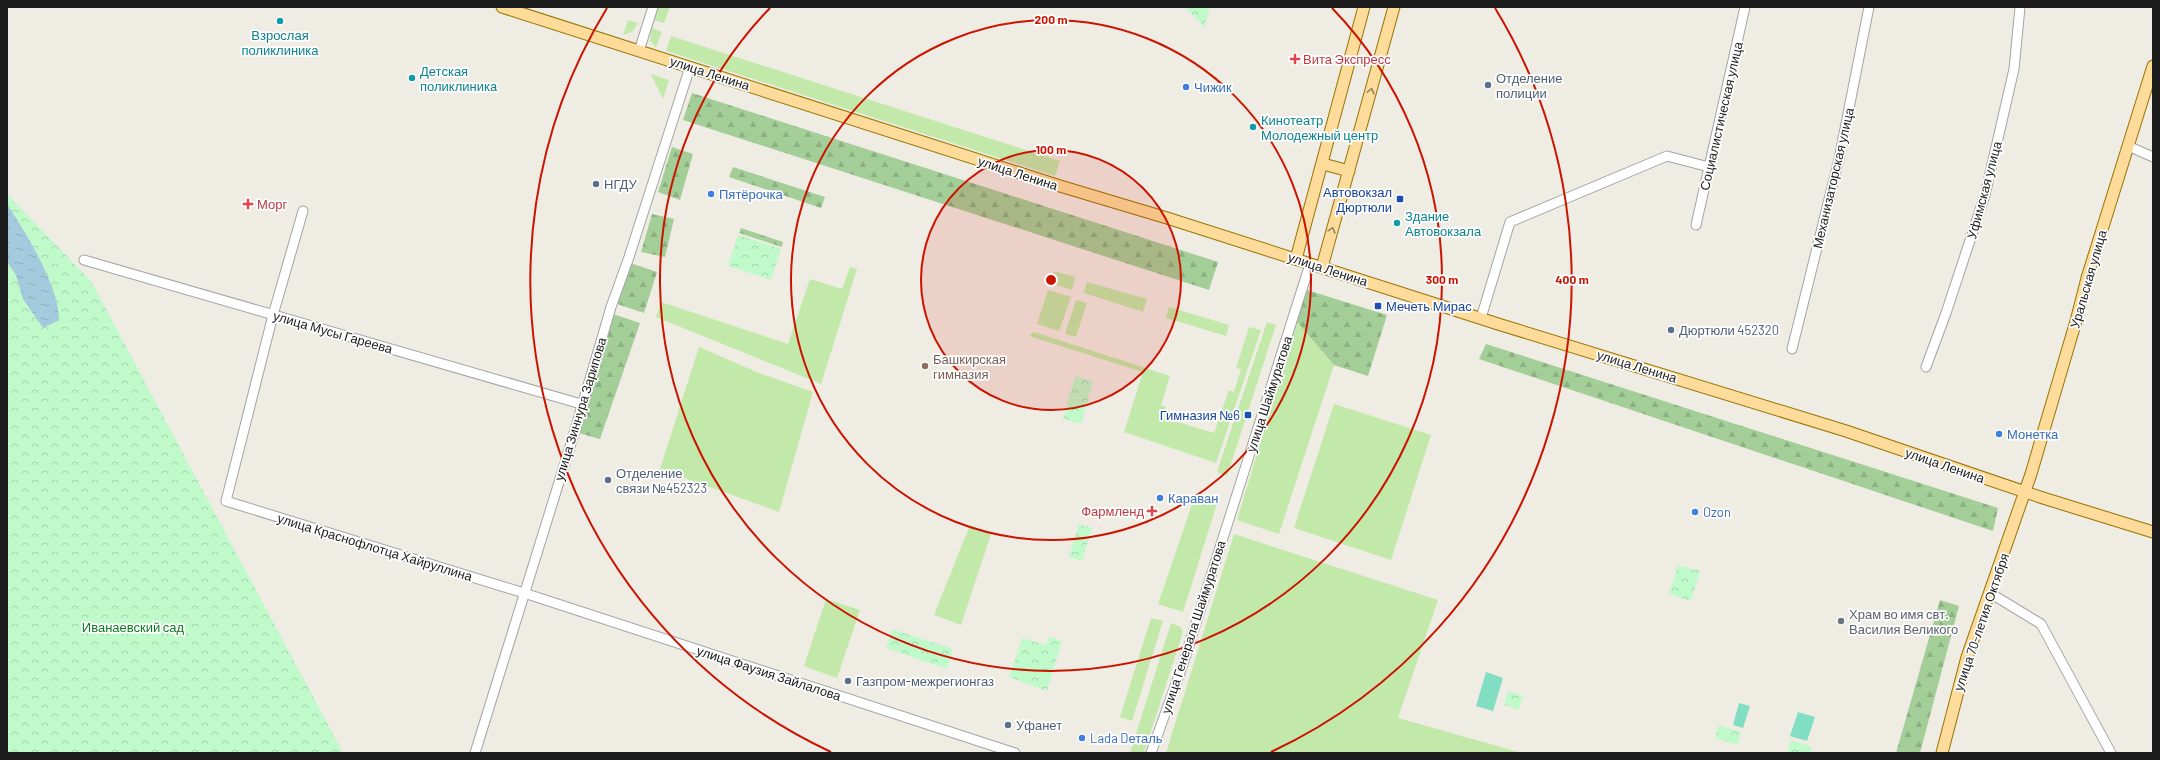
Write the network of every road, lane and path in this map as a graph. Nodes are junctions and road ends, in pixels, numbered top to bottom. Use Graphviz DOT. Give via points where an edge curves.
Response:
graph roads {
  1 [pos="502,7"];
  2 [pos="653,7"];
  3 [pos="1364,7"];
  4 [pos="1394,7"];
  5 [pos="1745,7"];
  6 [pos="1869,7"];
  7 [pos="2020,7"];
  8 [pos="640,51"];
  9 [pos="2153,66"];
  10 [pos="690,67"];
  11 [pos="2128,146"];
  12 [pos="2153,157"];
  13 [pos="1323,164"];
  14 [pos="1709,167"];
  15 [pos="1349,171"];
  16 [pos="303,211"];
  17 [pos="1696,225"];
  18 [pos="1296,259"];
  19 [pos="84,260"];
  20 [pos="1310,264"];
  21 [pos="1322,267"];
  22 [pos="273,315"];
  23 [pos="1482,318"];
  24 [pos="1792,348"];
  25 [pos="1926,367"];
  26 [pos="581,404"];
  27 [pos="2025,492"];
  28 [pos="1227,524"];
  29 [pos="2153,532"];
  30 [pos="524,593"];
  31 [pos="1990,594"];
  32 [pos="475,753"];
  33 [pos="1015,753"];
  34 [pos="1151,753"];
  35 [pos="1942,753"];
  36 [pos="2111,753"];
  1 -- 8 [label="main road, улица Ленина"];
  2 -- 8 [label="street"];
  3 -- 13 [label="main road"];
  15 -- 4 [label="main road, one-way"];
  5 -- 14 [label="street, Социалистическая улица"];
  6 -- 24 [label="street, Механизаторская улица" via="1839,159"];
  7 -- 25 [label="street, Уфимская улица" via="2014,69 1984,195"];
  8 -- 10 [label="main road, улица Ленина"];
  9 -- 11 [label="main road, Уральская улица"];
  10 -- 18 [label="main road, улица Ленина"];
  10 -- 26 [label="street, улица Зиннура Зарипова"];
  11 -- 12 [label="street"];
  11 -- 27 [label="main road, Уральская улица"];
  13 -- 15 [label="main road"];
  13 -- 18 [label="main road"];
  14 -- 17 [label="street, Социалистическая улица"];
  14 -- 23 [label="street" via="1666,156 1510,222"];
  21 -- 15 [label="main road, one-way"];
  16 -- 22 [label="street"];
  18 -- 20 [label="main road, улица Ленина"];
  19 -- 22 [label="street, улица Мусы Гареева"];
  20 -- 21 [label="main road, улица Ленина"];
  20 -- 28 [label="street, улица Шаймуратова"];
  21 -- 23 [label="main road, улица Ленина"];
  22 -- 26 [label="street, улица Мусы Гареева"];
  22 -- 30 [label="street, улица Краснофлотца Хайруллина" via="226,501"];
  23 -- 27 [label="main road, улица Ленина" via="1846,431"];
  26 -- 30 [label="street, улица Зиннура Зарипова"];
  27 -- 29 [label="main road, улица Ленина"];
  27 -- 31 [label="main road, улица 70-летия Октября"];
  28 -- 34 [label="street, улица Генерала Шаймуратова" via="1184,664"];
  30 -- 32 [label="street, улица Зиннура Зарипова"];
  30 -- 33 [label="street, улица Фаузия Зайлалова"];
  31 -- 35 [label="main road, улица 70-летия Октября" via="1967,657"];
  31 -- 36 [label="street" via="2041,624"];
}
